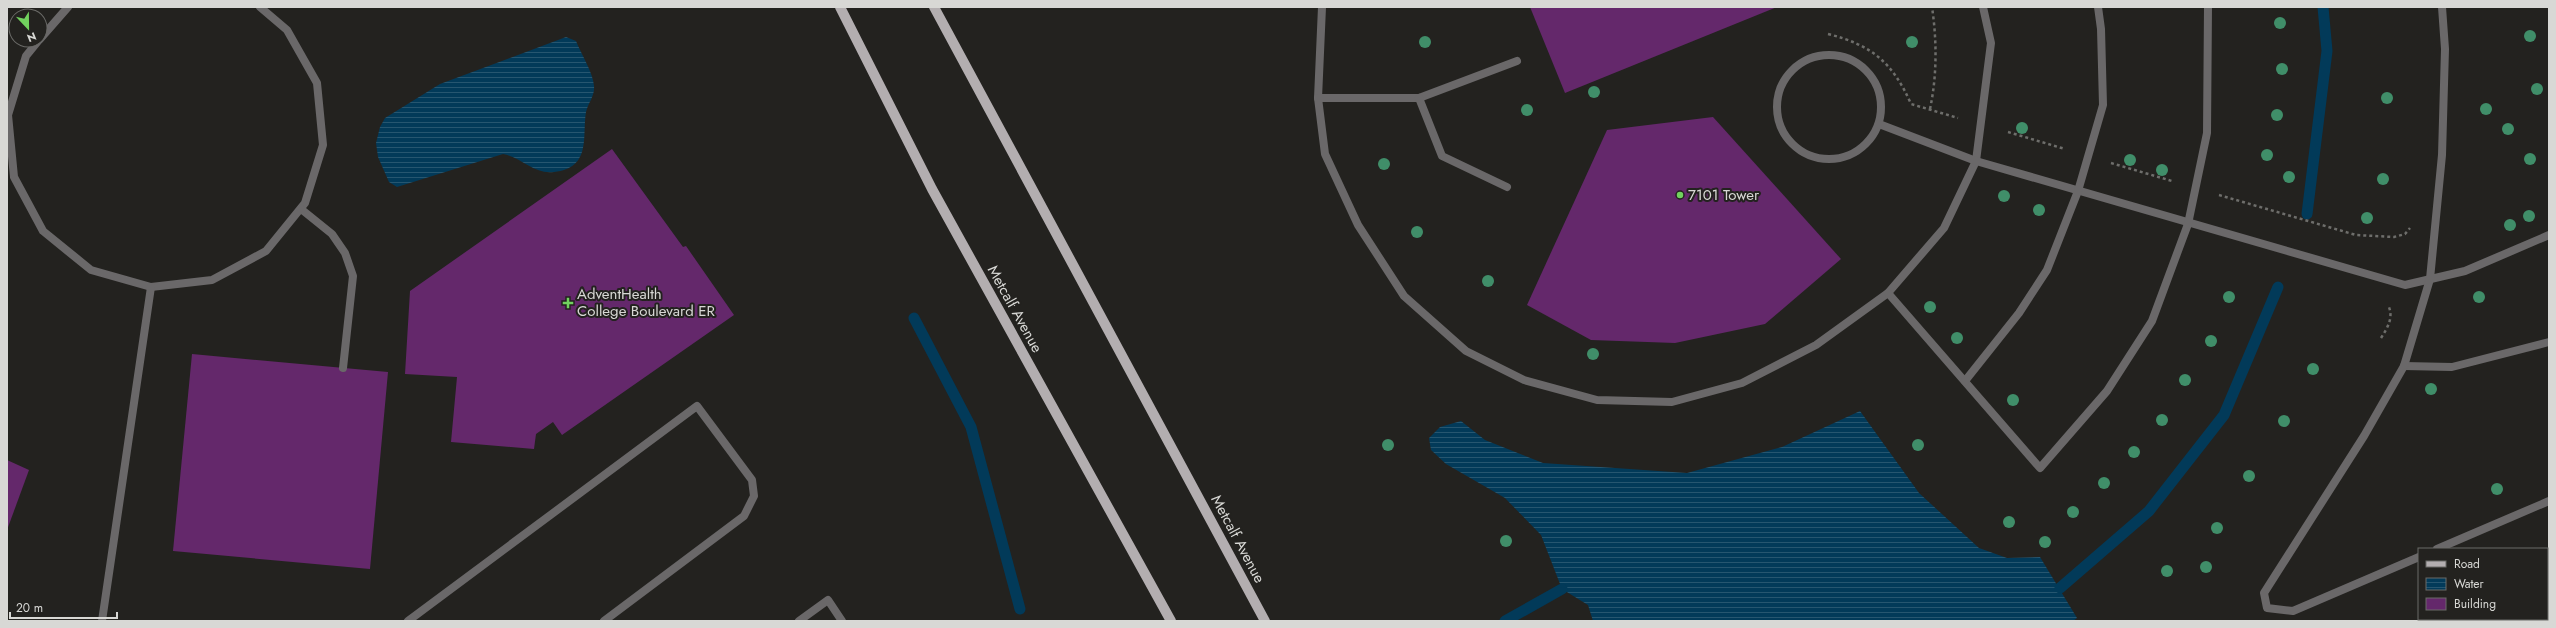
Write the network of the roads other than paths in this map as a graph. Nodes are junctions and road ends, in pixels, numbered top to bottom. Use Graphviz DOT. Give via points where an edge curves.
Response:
graph roads {
  1 [pos="68,7"];
  2 [pos="260,7"];
  3 [pos="840,7"];
  4 [pos="934,7"];
  5 [pos="1322,7"];
  6 [pos="1983,7"];
  7 [pos="2098,7"];
  8 [pos="2208,7"];
  9 [pos="2442,7"];
  10 [pos="48,30"];
  11 [pos="33,48"];
  12 [pos="1517,61"];
  13 [pos="1318,98"];
  14 [pos="1419,98"];
  15 [pos="1879,124"];
  16 [pos="9,138"];
  17 [pos="1976,161"];
  18 [pos="1507,187"];
  19 [pos="2078,191"];
  20 [pos="300,209"];
  21 [pos="2188,224"];
  22 [pos="2549,234"];
  23 [pos="2430,279"];
  24 [pos="150,287"];
  25 [pos="1888,293"];
  26 [pos="2549,342"];
  27 [pos="2404,366"];
  28 [pos="342,368"];
  29 [pos="1965,381"];
  30 [pos="2549,501"];
  31 [pos="2439,548"];
  32 [pos="2418,557"];
  33 [pos="102,621"];
  34 [pos="408,621"];
  35 [pos="604,621"];
  36 [pos="799,621"];
  37 [pos="842,621"];
  38 [pos="1171,621"];
  39 [pos="1265,621"];
  1 -- 10 [label="lane"];
  2 -- 20 [label="lane" via="287,30 317,84 323,145 305,203"];
  3 -- 38 [label="main road, Metcalf Avenue" via="932,189"];
  4 -- 39 [label="main road, Metcalf Avenue"];
  5 -- 13 [label="lane"];
  6 -- 17 [label="lane" via="1991,43"];
  7 -- 19 [label="lane" via="2101,28 2102,105"];
  8 -- 21 [label="lane" via="2207,132"];
  9 -- 23 [label="lane" via="2445,49 2442,155"];
  11 -- 16 [label="lane" via="26,56 8,115"];
  12 -- 14 [label="lane"];
  13 -- 14 [label="lane"];
  13 -- 25 [label="lane" via="1325,154 1358,225 1404,296 1466,351 1524,380 1597,400 1672,402 1742,383 1816,345"];
  14 -- 18 [label="lane" via="1442,156"];
  15 -- 15 [label="lane" via="1881,105 1878,87 1868,72 1855,62 1838,56 1815,57 1798,65 1780,88 1776,103 1778,121 1790,143 1804,154 1828,160 1846,157 1857,152 1870,140"];
  15 -- 17 [label="lane"];
  16 -- 24 [label="lane" via="14,177 43,231 91,270"];
  17 -- 19 [label="lane"];
  17 -- 25 [label="lane" via="1944,228"];
  19 -- 21 [label="lane"];
  19 -- 29 [label="lane" via="2047,270 2019,313"];
  20 -- 24 [label="lane" via="266,251 212,280"];
  20 -- 28 [label="lane" via="332,234 345,253 352,276"];
  21 -- 23 [label="lane" via="2405,285"];
  21 -- 29 [label="lane" via="2152,321 2107,391 2040,468"];
  22 -- 23 [label="lane" via="2465,271"];
  23 -- 27 [label="lane"];
  24 -- 33 [label="lane"];
  25 -- 29 [label="lane"];
  26 -- 27 [label="lane" via="2452,367"];
  27 -- 32 [label="lane" via="2364,436 2264,593 2267,608 2293,611"];
  30 -- 31 [label="lane"];
  34 -- 35 [label="lane" via="697,406 752,480 754,496 744,516"];
  36 -- 37 [label="lane" via="828,600"];
}
